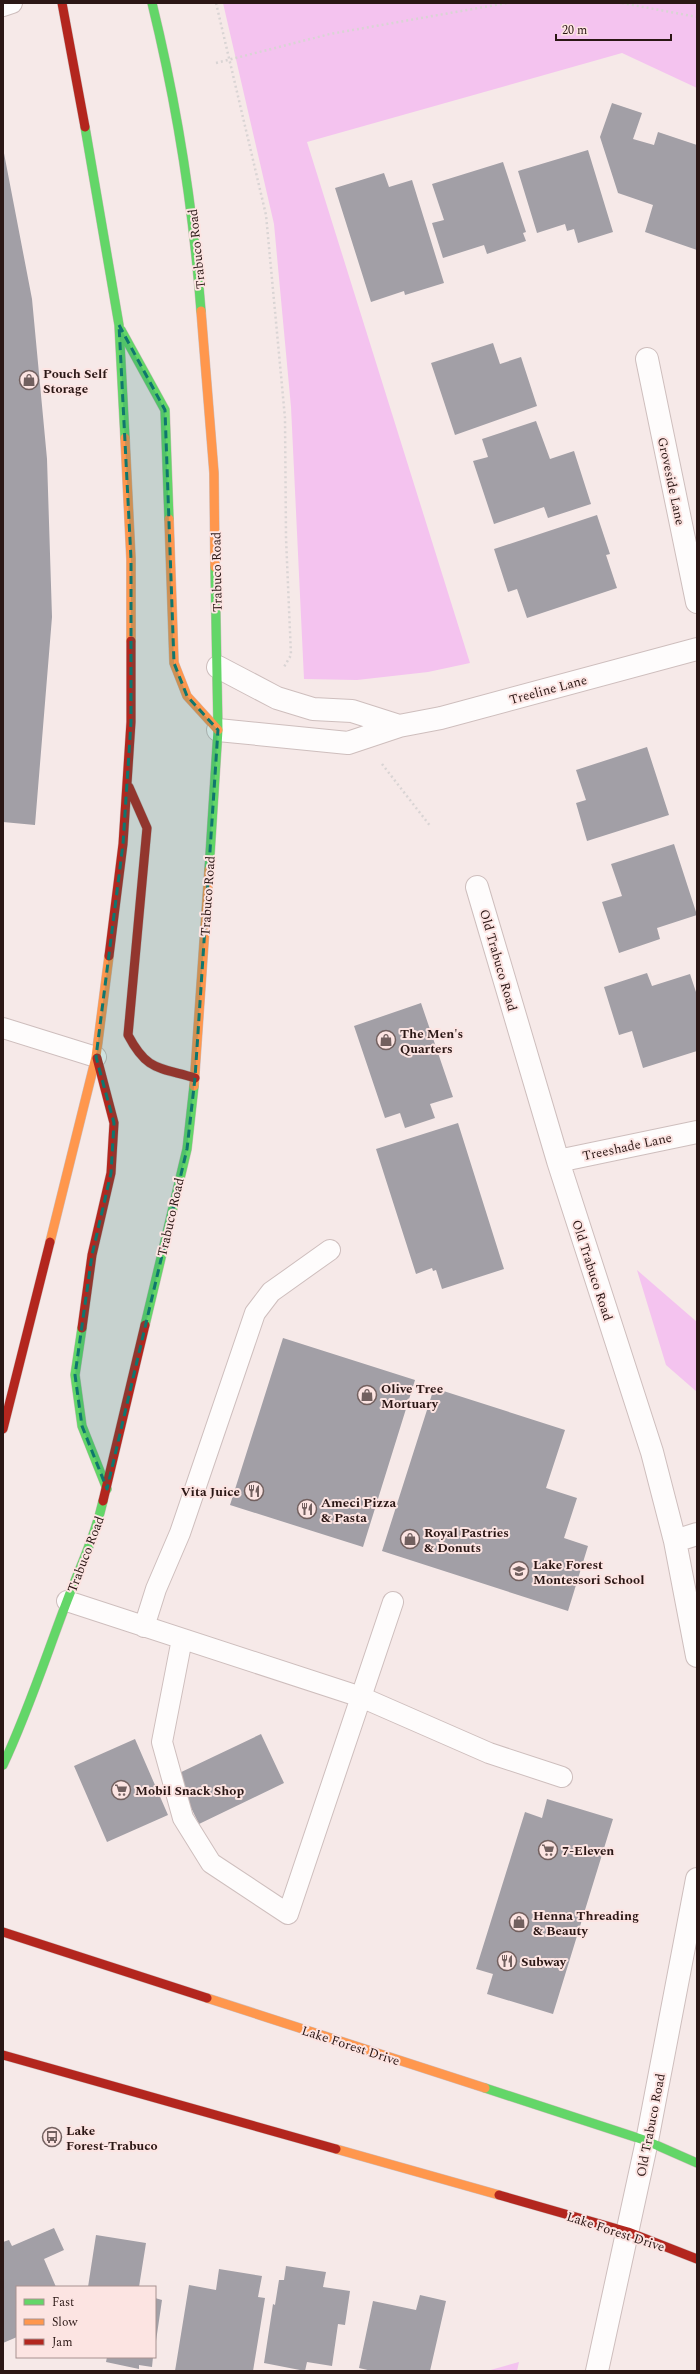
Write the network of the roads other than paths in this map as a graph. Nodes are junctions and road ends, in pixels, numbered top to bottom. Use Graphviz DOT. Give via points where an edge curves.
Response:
graph roads {
  1 [pos="12,3"];
  2 [pos="62,3"];
  3 [pos="152,3"];
  4 [pos="3,6"];
  5 [pos="119,325"];
  6 [pos="647,359"];
  7 [pos="697,602"];
  8 [pos="697,649"];
  9 [pos="218,667"];
  10 [pos="399,726"];
  11 [pos="218,730"];
  12 [pos="127,782"];
  13 [pos="477,887"];
  14 [pos="3,1028"];
  15 [pos="96,1057"];
  16 [pos="196,1078"];
  17 [pos="697,1132"];
  18 [pos="558,1161"];
  19 [pos="330,1250"];
  20 [pos="6,1405"];
  21 [pos="3,1429"];
  22 [pos="106,1489"];
  23 [pos="697,1534"];
  24 [pos="675,1541"];
  25 [pos="67,1601"];
  26 [pos="393,1602"];
  27 [pos="144,1626"];
  28 [pos="182,1639"];
  29 [pos="697,1656"];
  30 [pos="361,1697"];
  31 [pos="3,1764"];
  32 [pos="562,1777"];
  33 [pos="697,1879"];
  34 [pos="3,1932"];
  35 [pos="3,2055"];
  36 [pos="647,2141"];
  37 [pos="697,2163"];
  38 [pos="628,2232"];
  39 [pos="697,2259"];
  40 [pos="597,2371"];
  1 -- 4 [label="lane"];
  2 -- 5 [label="main road"];
  3 -- 9 [label="main road, Trabuco Road" via="170,75 186,163 196,240 214,473"];
  5 -- 11 [label="main road" via="165,410 174,663 187,696"];
  5 -- 12 [label="main road" via="131,559 131,722"];
  6 -- 7 [label="street, Groveside Lane"];
  8 -- 10 [label="street, Treeline Lane" via="441,718"];
  9 -- 10 [label="street, Treeline Lane" via="277,698 313,709 352,711"];
  9 -- 11 [label="main road, Trabuco Road"];
  10 -- 11 [label="street, Treeline Lane" via="348,743"];
  11 -- 16 [label="main road, Trabuco Road"];
  12 -- 15 [label="main road" via="123,844"];
  12 -- 16 [label="main road" via="147,828 128,1035 138,1054 150,1065"];
  13 -- 18 [label="street, Old Trabuco Road"];
  14 -- 15 [label="lane"];
  15 -- 20 [label="main road"];
  15 -- 22 [label="main road" via="114,1123 111,1173 92,1255 76,1375 82,1426"];
  16 -- 22 [label="main road, Trabuco Road" via="187,1149"];
  17 -- 18 [label="street, Treeshade Lane"];
  18 -- 24 [label="street, Old Trabuco Road" via="652,1452"];
  19 -- 27 [label="lane" via="271,1292 255,1313 180,1533 156,1589"];
  20 -- 21 [label="main road"];
  22 -- 25 [label="main road, Trabuco Road" via="96,1530"];
  23 -- 24 [label="street"];
  24 -- 29 [label="street, Old Trabuco Road"];
  25 -- 27 [label="lane"];
  25 -- 31 [label="main road, Trabuco Road" via="24,1721"];
  26 -- 30 [label="lane"];
  27 -- 28 [label="lane"];
  28 -- 30 [label="lane"];
  28 -- 30 [label="lane" via="162,1742 183,1818 211,1863 288,1914"];
  30 -- 32 [label="lane" via="488,1753"];
  33 -- 36 [label="street, Old Trabuco Road"];
  34 -- 36 [label="main road, Lake Forest Drive"];
  35 -- 38 [label="main road, Lake Forest Drive"];
  36 -- 37 [label="main road, Lake Forest Drive"];
  36 -- 38 [label="street, Old Trabuco Road"];
  38 -- 39 [label="main road, Lake Forest Drive"];
  38 -- 40 [label="street, Old Trabuco Road"];
}
